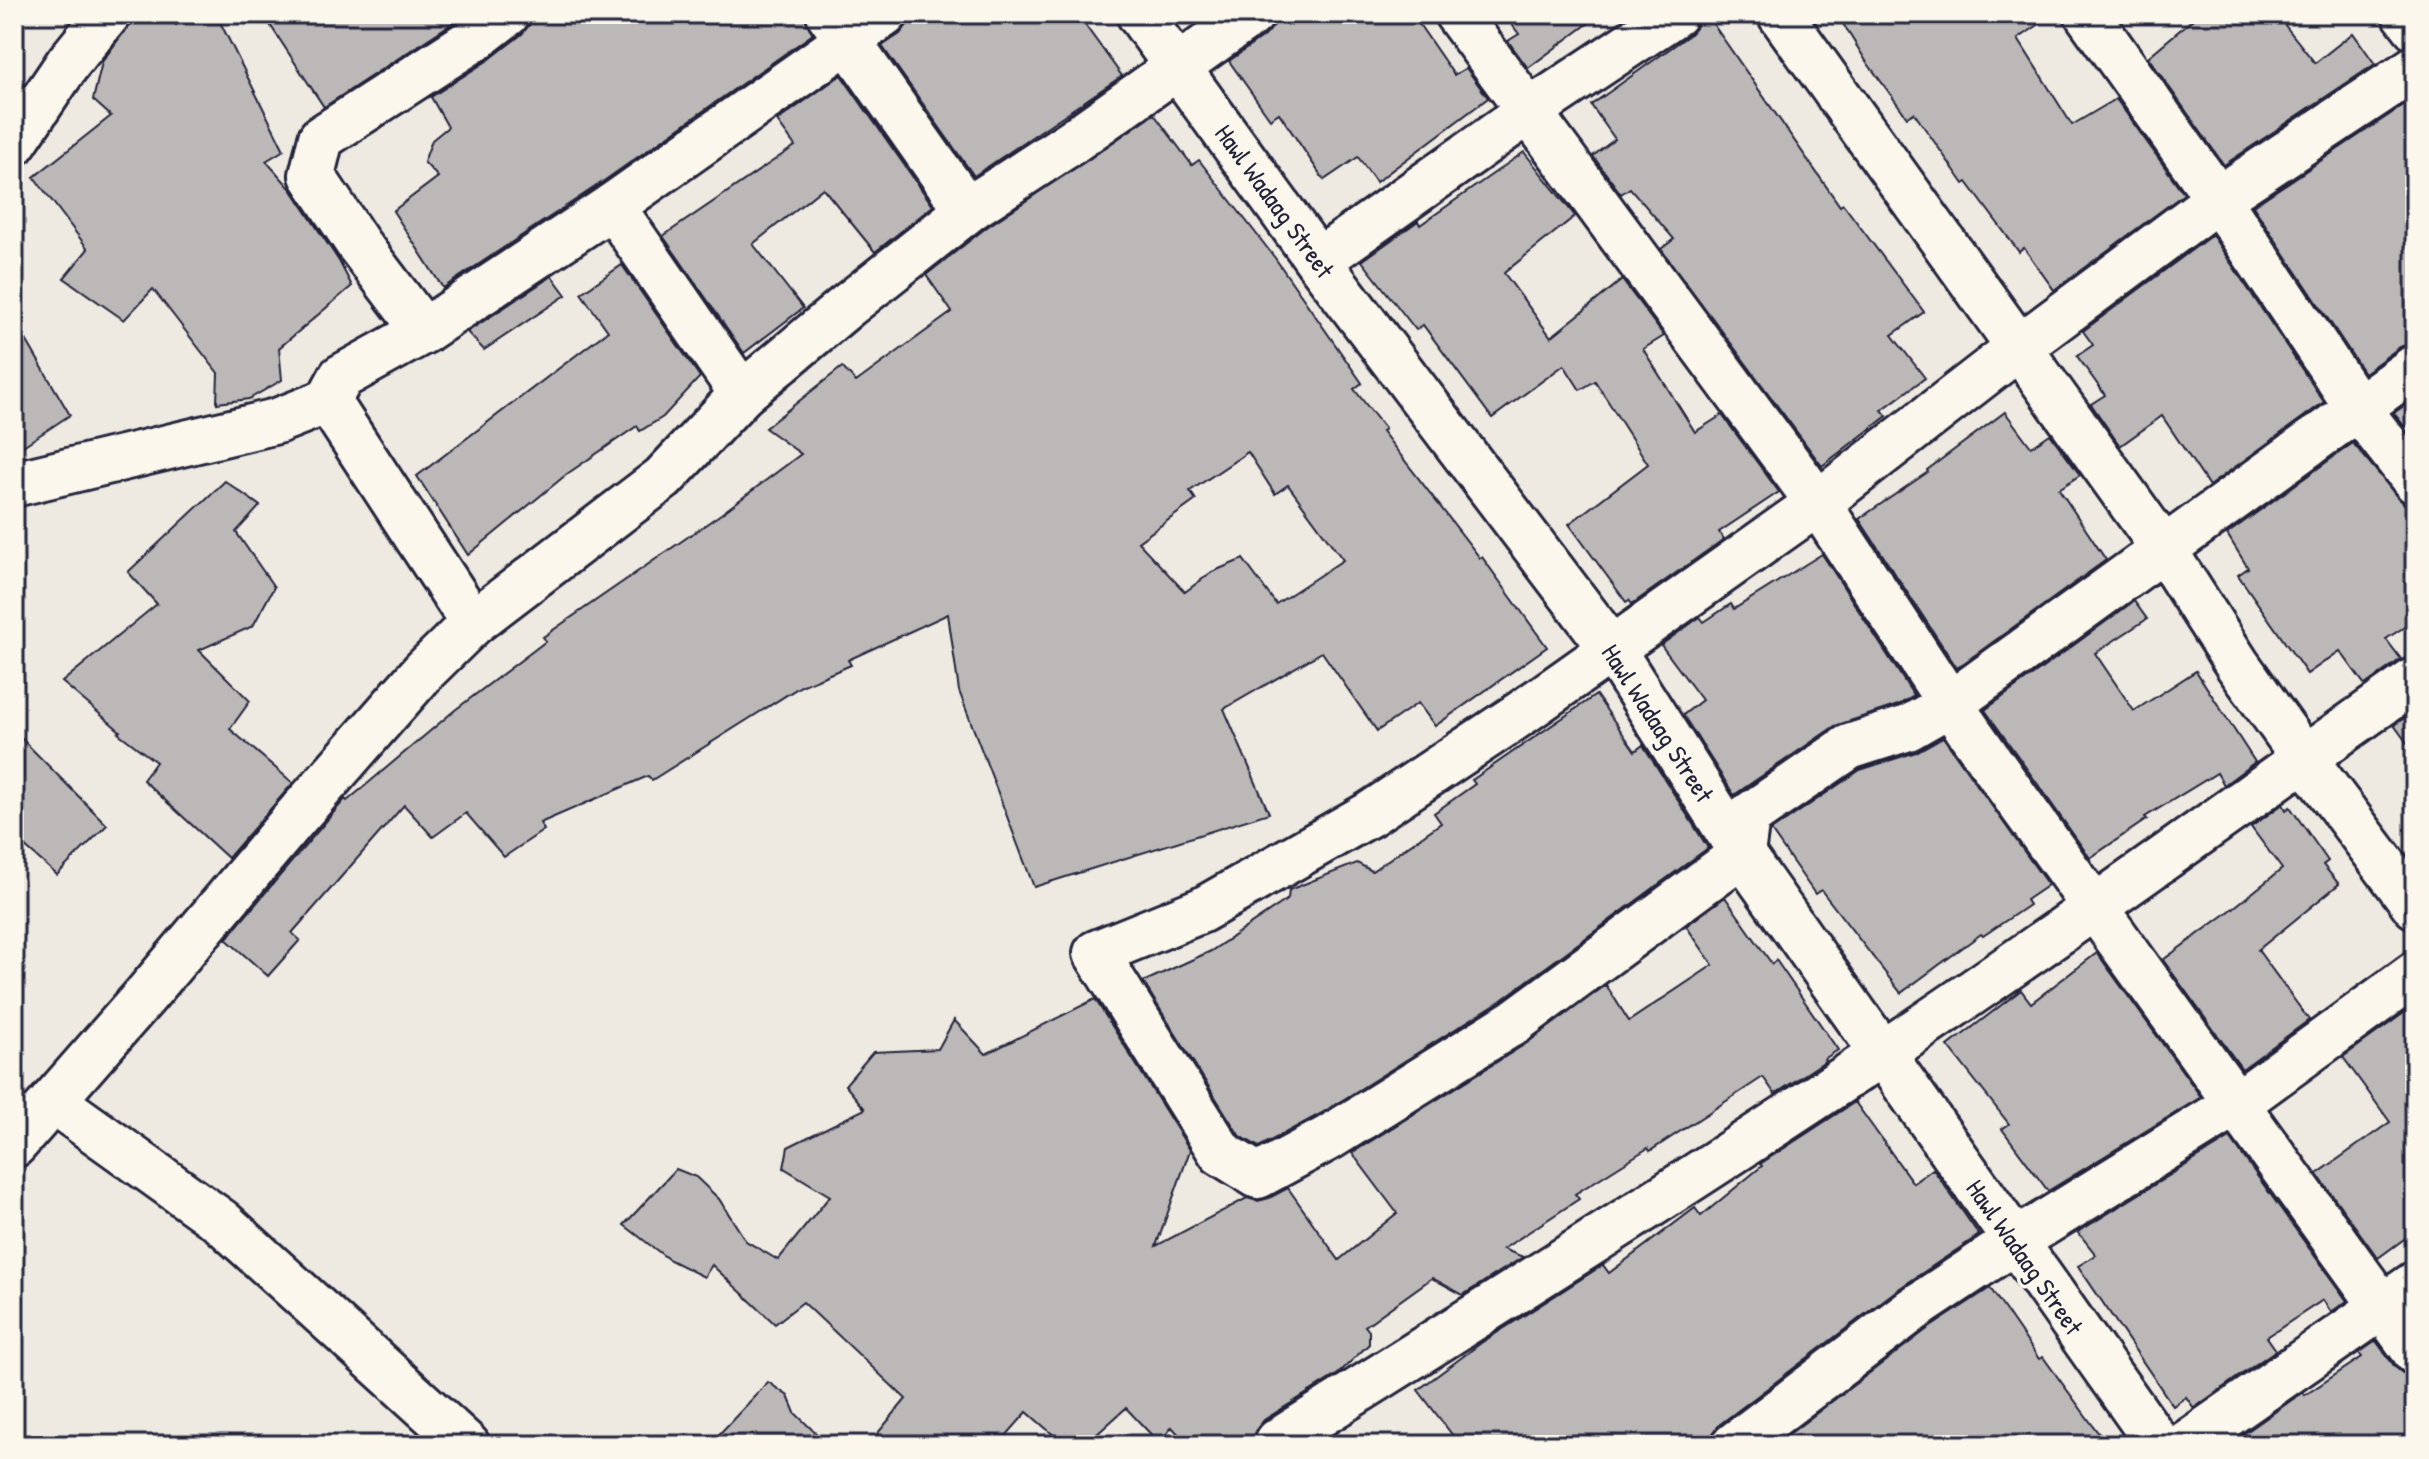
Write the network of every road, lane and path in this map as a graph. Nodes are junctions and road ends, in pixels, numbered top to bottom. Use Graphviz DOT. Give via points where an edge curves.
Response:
graph roads {
  1 [pos="108,14"];
  2 [pos="507,14"];
  3 [pos="885,14"];
  4 [pos="1139,14"];
  5 [pos="1252,14"];
  6 [pos="1457,14"];
  7 [pos="1675,14"];
  8 [pos="1780,14"];
  9 [pos="2087,14"];
  10 [pos="2405,14"];
  11 [pos="2415,27"];
  12 [pos="839,28"];
  13 [pos="1178,68"];
  14 [pos="2415,68"];
  15 [pos="1528,112"];
  16 [pos="14,143"];
  17 [pos="2218,199"];
  18 [pos="612,206"];
  19 [pos="972,207"];
  20 [pos="1318,261"];
  21 [pos="424,331"];
  22 [pos="2018,348"];
  23 [pos="2415,367"];
  24 [pos="742,394"];
  25 [pos="328,401"];
  26 [pos="2357,407"];
  27 [pos="2415,481"];
  28 [pos="14,484"];
  29 [pos="1818,503"];
  30 [pos="2163,548"];
  31 [pos="473,623"];
  32 [pos="1612,649"];
  33 [pos="2415,680"];
  34 [pos="1950,704"];
  35 [pos="2304,758"];
  36 [pos="1742,854"];
  37 [pos="2415,906"];
  38 [pos="2096,907"];
  39 [pos="2415,974"];
  40 [pos="1883,1053"];
  41 [pos="53,1101"];
  42 [pos="2235,1105"];
  43 [pos="14,1145"];
  44 [pos="2014,1242"];
  45 [pos="2399,1296"];
  46 [pos="2415,1352"];
  47 [pos="1278,1441"];
  48 [pos="467,1445"];
  49 [pos="1734,1445"];
  50 [pos="2159,1445"];
  51 [pos="2184,1445"];
  1 -- 16 [label="street"];
  2 -- 21 [label="street" via="321,138 312,175"];
  3 -- 12 [label="street"];
  4 -- 13 [label="street, Hawl Wadaag Street"];
  5 -- 13 [label="street"];
  6 -- 15 [label="street"];
  7 -- 15 [label="street"];
  8 -- 22 [label="street"];
  9 -- 17 [label="street"];
  10 -- 11 [label="street"];
  12 -- 18 [label="street"];
  12 -- 19 [label="street" via="955,193"];
  13 -- 19 [label="street"];
  13 -- 20 [label="street, Hawl Wadaag Street"];
  14 -- 17 [label="street"];
  15 -- 20 [label="street"];
  15 -- 29 [label="street"];
  17 -- 22 [label="street"];
  17 -- 26 [label="street"];
  18 -- 21 [label="street"];
  18 -- 24 [label="street"];
  19 -- 24 [label="street"];
  20 -- 32 [label="street, Hawl Wadaag Street"];
  21 -- 25 [label="street" via="341,377"];
  22 -- 29 [label="street"];
  22 -- 30 [label="street"];
  23 -- 26 [label="street"];
  24 -- 31 [label="street" via="663,478"];
  25 -- 28 [label="street" via="277,421"];
  25 -- 31 [label="street"];
  26 -- 27 [label="street"];
  26 -- 30 [label="street"];
  29 -- 32 [label="street"];
  29 -- 34 [label="street"];
  30 -- 34 [label="street"];
  30 -- 35 [label="street"];
  31 -- 41 [label="street" via="424,671"];
  32 -- 36 [label="street, Hawl Wadaag Street"];
  32 -- 36 [label="street" via="1370,814 1202,910 1096,953 1165,1067 1221,1153 1258,1176 1514,1022"];
  33 -- 35 [label="street"];
  34 -- 36 [label="street" via="1908,728 1849,747 1747,817"];
  34 -- 38 [label="street"];
  35 -- 37 [label="street"];
  35 -- 38 [label="street"];
  36 -- 40 [label="street, Hawl Wadaag Street"];
  38 -- 40 [label="street"];
  38 -- 42 [label="street"];
  39 -- 42 [label="street"];
  40 -- 44 [label="street, Hawl Wadaag Street"];
  40 -- 47 [label="street" via="1638,1215"];
  41 -- 43 [label="street"];
  41 -- 48 [label="street" via="222,1222"];
  42 -- 44 [label="street"];
  42 -- 45 [label="street"];
  44 -- 49 [label="street" via="1912,1310"];
  44 -- 50 [label="street, Hawl Wadaag Street"];
  45 -- 46 [label="street"];
  45 -- 51 [label="street"];
}
